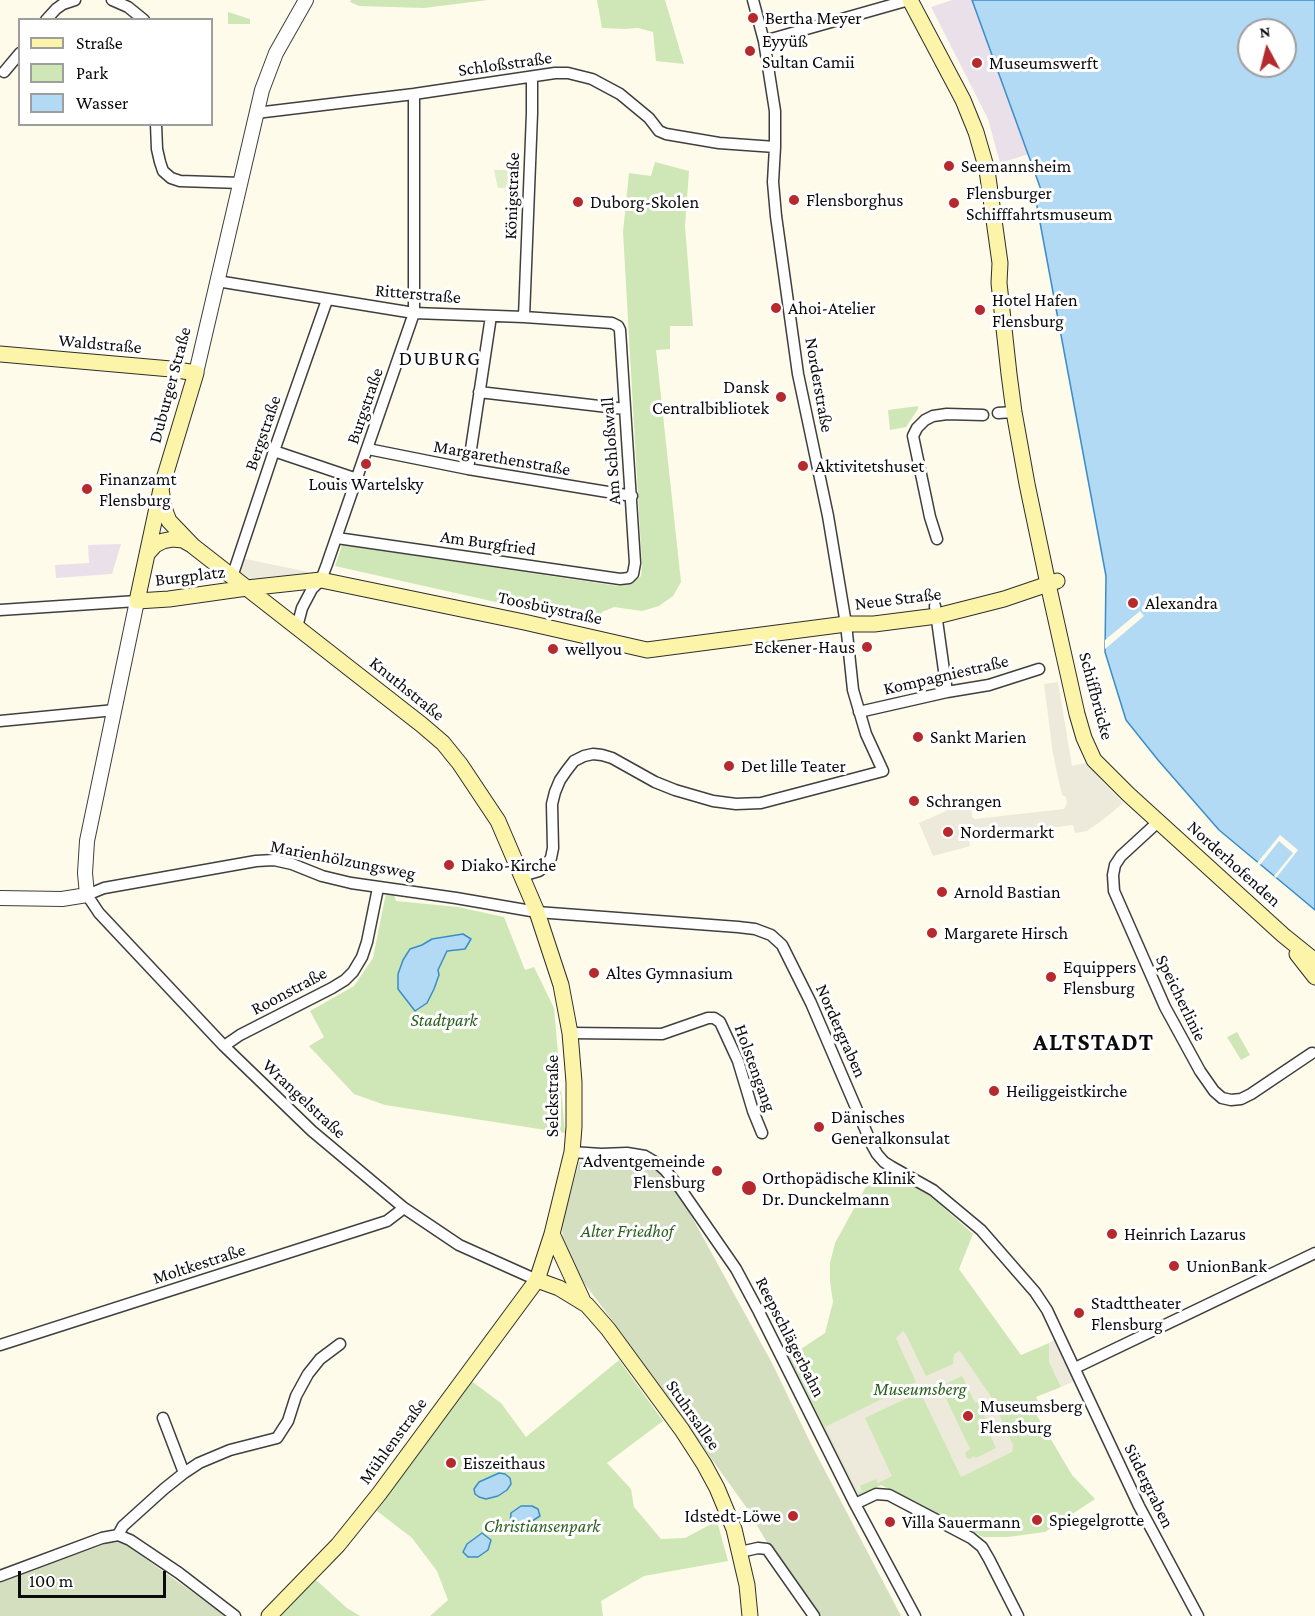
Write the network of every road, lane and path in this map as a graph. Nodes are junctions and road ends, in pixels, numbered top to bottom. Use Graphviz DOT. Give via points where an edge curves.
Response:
graph roads {
  1 [pos="75,0"];
  2 [pos="112,0"];
  3 [pos="306,0"];
  4 [pos="753,0"];
  5 [pos="910,0"];
  6 [pos="48,18"];
  7 [pos="142,18"];
  8 [pos="764,42"];
  9 [pos="18,55"];
  10 [pos="4,72"];
  11 [pos="532,77"];
  12 [pos="414,94"];
  13 [pos="256,113"];
  14 [pos="156,126"];
  15 [pos="775,147"];
  16 [pos="241,183"];
  17 [pos="1000,263"];
  18 [pos="217,280"];
  19 [pos="327,300"];
  20 [pos="414,313"];
  21 [pos="491,316"];
  22 [pos="524,317"];
  23 [pos="618,326"];
  24 [pos="0,354"];
  25 [pos="196,373"];
  26 [pos="480,392"];
  27 [pos="625,409"];
  28 [pos="1014,412"];
  29 [pos="998,413"];
  30 [pos="983,415"];
  31 [pos="368,449"];
  32 [pos="274,451"];
  33 [pos="468,470"];
  34 [pos="357,479"];
  35 [pos="161,489"];
  36 [pos="632,496"];
  37 [pos="337,538"];
  38 [pos="937,538"];
  39 [pos="193,546"];
  40 [pos="147,554"];
  41 [pos="633,574"];
  42 [pos="232,577"];
  43 [pos="321,580"];
  44 [pos="1052,582"];
  45 [pos="247,588"];
  46 [pos="137,601"];
  47 [pos="0,610"];
  48 [pos="936,611"];
  49 [pos="846,624"];
  50 [pos="297,627"];
  51 [pos="1039,669"];
  52 [pos="947,692"];
  53 [pos="115,710"];
  54 [pos="859,712"];
  55 [pos="0,722"];
  56 [pos="1158,822"];
  57 [pos="522,876"];
  58 [pos="378,888"];
  59 [pos="87,896"];
  60 [pos="0,898"];
  61 [pos="537,912"];
  62 [pos="1283,935"];
  63 [pos="1315,962"];
  64 [pos="1315,977"];
  65 [pos="570,1033"];
  66 [pos="224,1046"];
  67 [pos="1312,1053"];
  68 [pos="762,1133"];
  69 [pos="572,1152"];
  70 [pos="404,1208"];
  71 [pos="552,1234"];
  72 [pos="1315,1253"];
  73 [pos="537,1280"];
  74 [pos="583,1301"];
  75 [pos="340,1344"];
  76 [pos="0,1346"];
  77 [pos="1075,1368"];
  78 [pos="163,1418"];
  79 [pos="184,1473"];
  80 [pos="855,1504"];
  81 [pos="118,1535"];
  82 [pos="740,1552"];
  83 [pos="0,1576"];
  84 [pos="235,1616"];
  85 [pos="269,1616"];
  86 [pos="750,1616"];
  87 [pos="814,1616"];
  88 [pos="915,1616"];
  89 [pos="1018,1616"];
  90 [pos="1198,1616"];
  1 -- 6 [label="street" via="63,4"];
  2 -- 7 [label="street"];
  3 -- 13 [label="street, Duburger Straße" via="276,53"];
  4 -- 8 [label="street, Norderstraße"];
  5 -- 8 [label="street"];
  5 -- 17 [label="main road, Schiffbrücke" via="976,132 987,170"];
  8 -- 15 [label="street, Norderstraße" via="775,111"];
  9 -- 10 [label="street"];
  11 -- 12 [label="street, Schloßstraße"];
  11 -- 15 [label="street, Schloßstraße" via="562,73 592,79 620,94 666,134"];
  11 -- 22 [label="street, Königstraße"];
  12 -- 13 [label="street, Schloßstraße"];
  12 -- 20 [label="street, Burgstraße"];
  13 -- 16 [label="street, Duburger Straße"];
  14 -- 16 [label="street" via="160,162 171,178"];
  15 -- 49 [label="street, Norderstraße" via="776,216 798,374"];
  16 -- 18 [label="street, Duburger Straße"];
  17 -- 28 [label="main road, Schiffbrücke"];
  17 -- 44 [label="main road, Schiffbrücke"];
  18 -- 19 [label="street, Ritterstraße"];
  18 -- 25 [label="street, Duburger Straße"];
  19 -- 20 [label="street, Ritterstraße"];
  19 -- 32 [label="street, Bergstraße"];
  20 -- 21 [label="street, Ritterstraße"];
  20 -- 31 [label="street, Burgstraße"];
  21 -- 22 [label="street, Ritterstraße"];
  21 -- 26 [label="street"];
  22 -- 23 [label="street, Ritterstraße"];
  23 -- 27 [label="street, Am Schloßwall"];
  24 -- 25 [label="main road, Waldstraße"];
  25 -- 35 [label="main road, Duburger Straße"];
  26 -- 27 [label="street"];
  26 -- 33 [label="street"];
  27 -- 36 [label="street, Am Schloßwall"];
  28 -- 29 [label="street"];
  28 -- 44 [label="main road, Schiffbrücke" via="1027,484"];
  30 -- 38 [label="street" via="933,416 913,436"];
  31 -- 33 [label="street, Margarethenstraße"];
  31 -- 34 [label="street, Burgstraße"];
  32 -- 34 [label="street"];
  32 -- 42 [label="street, Bergstraße"];
  33 -- 36 [label="street, Margarethenstraße"];
  34 -- 37 [label="street, Burgstraße"];
  35 -- 39 [label="main road, Knuthstraße" via="169,521"];
  35 -- 40 [label="main road, Duburger Straße"];
  36 -- 41 [label="street, Am Schloßwall"];
  37 -- 41 [label="street, Am Burgfried" via="620,579"];
  37 -- 43 [label="street, Burgstraße"];
  39 -- 40 [label="main road, Knuthstraße" via="172,538 155,545"];
  39 -- 42 [label="main road, Knuthstraße"];
  40 -- 46 [label="main road, Duburger Straße"];
  42 -- 45 [label="main road, Knuthstraße"];
  43 -- 45 [label="main road, Toosbüystraße"];
  43 -- 49 [label="main road, Toosbüystraße" via="647,650"];
  43 -- 50 [label="street" via="302,608"];
  44 -- 48 [label="main road, Neue Straße" via="1003,590"];
  44 -- 56 [label="main road, Schiffbrücke" via="1092,735 1128,794"];
  45 -- 46 [label="main road, Burgplatz"];
  45 -- 50 [label="main road, Knuthstraße"];
  46 -- 47 [label="street"];
  46 -- 53 [label="street, Duburger Straße"];
  48 -- 49 [label="main road, Neue Straße" via="874,624"];
  48 -- 52 [label="street"];
  49 -- 54 [label="street, Norderstraße"];
  50 -- 57 [label="main road, Knuthstraße" via="443,743 498,821"];
  51 -- 52 [label="street, Kompagniestraße" via="989,685"];
  52 -- 54 [label="street, Kompagniestraße"];
  53 -- 55 [label="street"];
  53 -- 59 [label="street, Duburger Straße" via="87,841"];
  54 -- 57 [label="street, Norderstraße" via="883,771 761,802 713,801 655,782 610,757 584,756 574,761 555,792 551,858 539,870"];
  56 -- 62 [label="main road, Norderhofenden"];
  56 -- 67 [label="street, Speicherlinie" via="1115,865 1114,891 1165,1007 1200,1071 1222,1098 1241,1099"];
  57 -- 61 [label="main road, Knuthstraße"];
  58 -- 59 [label="street, Marienhölzungsweg" via="322,876 292,864 256,861 104,888"];
  58 -- 61 [label="street, Marienhölzungsweg"];
  58 -- 66 [label="street, Roonstraße" via="367,942 353,972 332,988"];
  59 -- 60 [label="street, Marienhölzungsweg"];
  59 -- 66 [label="street, Wrangelstraße"];
  61 -- 65 [label="main road, Selckstraße" via="561,984"];
  61 -- 77 [label="street, Nordergraben" via="755,928 771,935 782,945 811,1002 877,1154 933,1190 981,1230 1035,1292"];
  62 -- 63 [label="main road, Norderhofenden"];
  62 -- 64 [label="main road, Norderhofenden"];
  65 -- 68 [label="street, Holstengang" via="662,1034 714,1018 720,1022 738,1061"];
  65 -- 69 [label="main road, Selckstraße" via="574,1082"];
  66 -- 70 [label="street, Wrangelstraße" via="312,1131"];
  69 -- 71 [label="main road, Selckstraße"];
  69 -- 80 [label="street, Reepschlägerbahn" via="645,1156 665,1170 680,1188 736,1269"];
  70 -- 73 [label="street, Wrangelstraße" via="459,1245"];
  70 -- 76 [label="street, Moltkestraße" via="387,1221"];
  71 -- 73 [label="main road, Selckstraße"];
  71 -- 74 [label="main road"];
  72 -- 77 [label="street"];
  73 -- 74 [label="main road, Stuhrsallee"];
  73 -- 85 [label="main road, Mühlenstraße" via="380,1494 338,1545"];
  74 -- 82 [label="main road, Stuhrsallee" via="608,1329 704,1464 728,1514"];
  75 -- 79 [label="street" via="320,1359 309,1374 277,1438 215,1456"];
  77 -- 90 [label="street, Südergraben" via="1139,1506"];
  78 -- 79 [label="street"];
  79 -- 81 [label="street"];
  80 -- 88 [label="street, Reepschlägerbahn"];
  80 -- 89 [label="street" via="876,1494 889,1495 972,1538 982,1547"];
  81 -- 83 [label="street"];
  81 -- 84 [label="street" via="179,1573"];
  82 -- 86 [label="main road, Stuhrsallee"];
  82 -- 87 [label="street" via="767,1549"];
}
